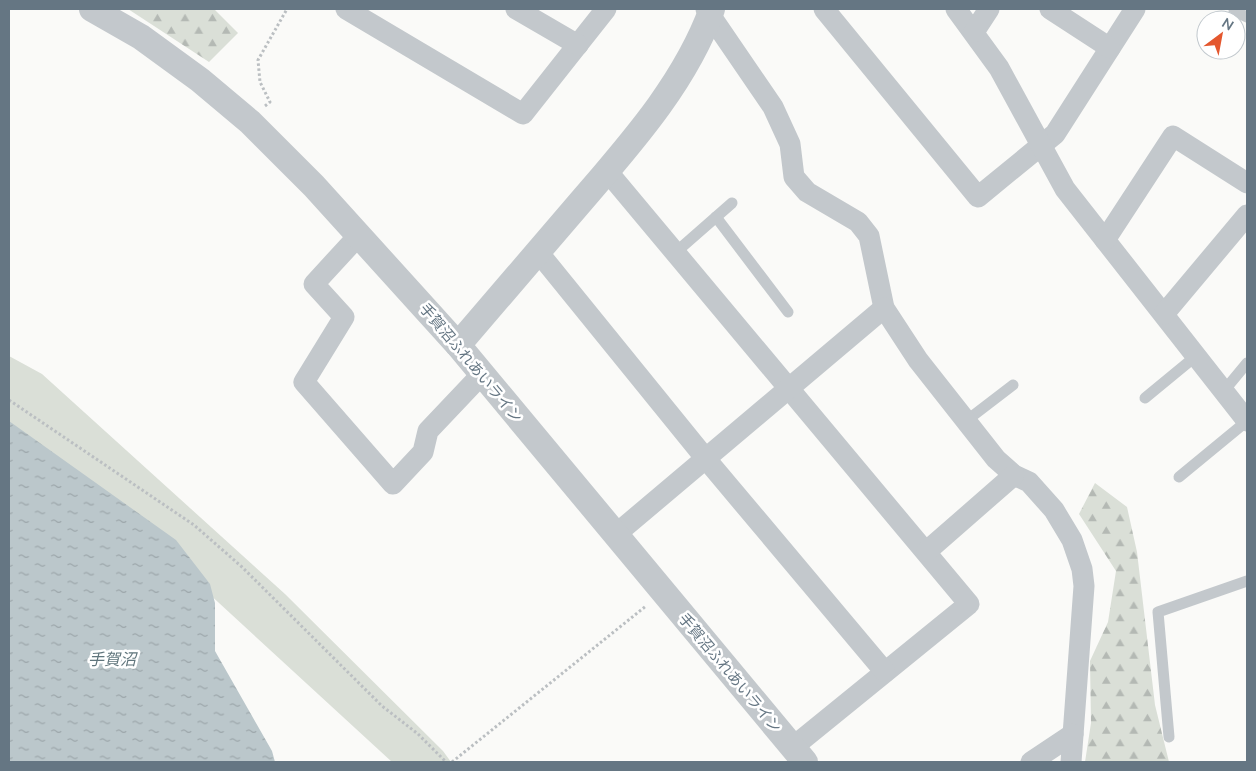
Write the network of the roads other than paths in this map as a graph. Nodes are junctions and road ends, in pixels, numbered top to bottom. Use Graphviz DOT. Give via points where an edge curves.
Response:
graph roads {
  1 [pos="92,9"];
  2 [pos="346,9"];
  3 [pos="516,9"];
  4 [pos="606,9"];
  5 [pos="706,9"];
  6 [pos="712,9"];
  7 [pos="824,9"];
  8 [pos="956,9"];
  9 [pos="989,9"];
  10 [pos="1050,9"];
  11 [pos="1134,9"];
  12 [pos="1236,9"];
  13 [pos="1247,17"];
  14 [pos="974,32"];
  15 [pos="578,45"];
  16 [pos="1110,48"];
  17 [pos="1041,148"];
  18 [pos="607,171"];
  19 [pos="1247,183"];
  20 [pos="732,203"];
  21 [pos="716,216"];
  22 [pos="1246,220"];
  23 [pos="359,235"];
  24 [pos="1105,240"];
  25 [pos="538,252"];
  26 [pos="675,253"];
  27 [pos="884,308"];
  28 [pos="788,312"];
  29 [pos="1164,314"];
  30 [pos="458,345"];
  31 [pos="1196,356"];
  32 [pos="1247,364"];
  33 [pos="482,374"];
  34 [pos="1013,385"];
  35 [pos="789,388"];
  36 [pos="1223,392"];
  37 [pos="1145,398"];
  38 [pos="966,421"];
  39 [pos="1247,421"];
  40 [pos="706,459"];
  41 [pos="1014,475"];
  42 [pos="1179,477"];
  43 [pos="614,535"];
  44 [pos="927,552"];
  45 [pos="1247,581"];
  46 [pos="885,672"];
  47 [pos="1073,734"];
  48 [pos="1169,737"];
  49 [pos="799,755"];
  50 [pos="1031,762"];
  51 [pos="1071,762"];
  1 -- 23 [label="street, 手賀沼ふれあいライン" via="141,37 250,122"];
  2 -- 15 [label="street" via="523,114"];
  3 -- 15 [label="street"];
  4 -- 15 [label="street"];
  5 -- 27 [label="street" via="774,107 790,144 794,178 807,192 858,222 869,236"];
  6 -- 18 [label="street" via="702,38 661,104"];
  7 -- 17 [label="street" via="978,197"];
  8 -- 14 [label="street"];
  9 -- 14 [label="street"];
  10 -- 16 [label="street"];
  11 -- 16 [label="street"];
  12 -- 13 [label="lane" via="1234,11"];
  14 -- 17 [label="street" via="999,68"];
  16 -- 17 [label="street" via="1055,134"];
  17 -- 24 [label="street" via="1065,189"];
  18 -- 25 [label="street"];
  18 -- 26 [label="street"];
  19 -- 24 [label="street" via="1173,136"];
  20 -- 21 [label="lane"];
  21 -- 26 [label="lane"];
  21 -- 28 [label="lane"];
  22 -- 29 [label="street"];
  23 -- 30 [label="street, 手賀沼ふれあいライン"];
  23 -- 33 [label="street" via="314,284 344,317 304,382 393,484 423,452 428,431"];
  24 -- 29 [label="street"];
  25 -- 30 [label="street"];
  25 -- 40 [label="street"];
  26 -- 35 [label="street"];
  27 -- 35 [label="street"];
  27 -- 38 [label="street" via="918,360"];
  29 -- 31 [label="street"];
  30 -- 33 [label="street, 手賀沼ふれあいライン"];
  31 -- 36 [label="street"];
  31 -- 37 [label="lane"];
  32 -- 36 [label="lane"];
  33 -- 43 [label="street, 手賀沼ふれあいライン"];
  34 -- 38 [label="lane"];
  35 -- 40 [label="street"];
  35 -- 44 [label="street"];
  36 -- 39 [label="street"];
  38 -- 41 [label="street" via="996,459"];
  39 -- 42 [label="lane"];
  40 -- 43 [label="street"];
  40 -- 46 [label="street"];
  41 -- 44 [label="street"];
  41 -- 47 [label="street" via="1029,482 1054,510 1072,540 1082,569 1084,586"];
  43 -- 49 [label="street, 手賀沼ふれあいライン"];
  44 -- 46 [label="street" via="970,604"];
  45 -- 48 [label="lane" via="1158,612"];
  46 -- 49 [label="street"];
  47 -- 50 [label="street"];
  47 -- 51 [label="street"];
}
